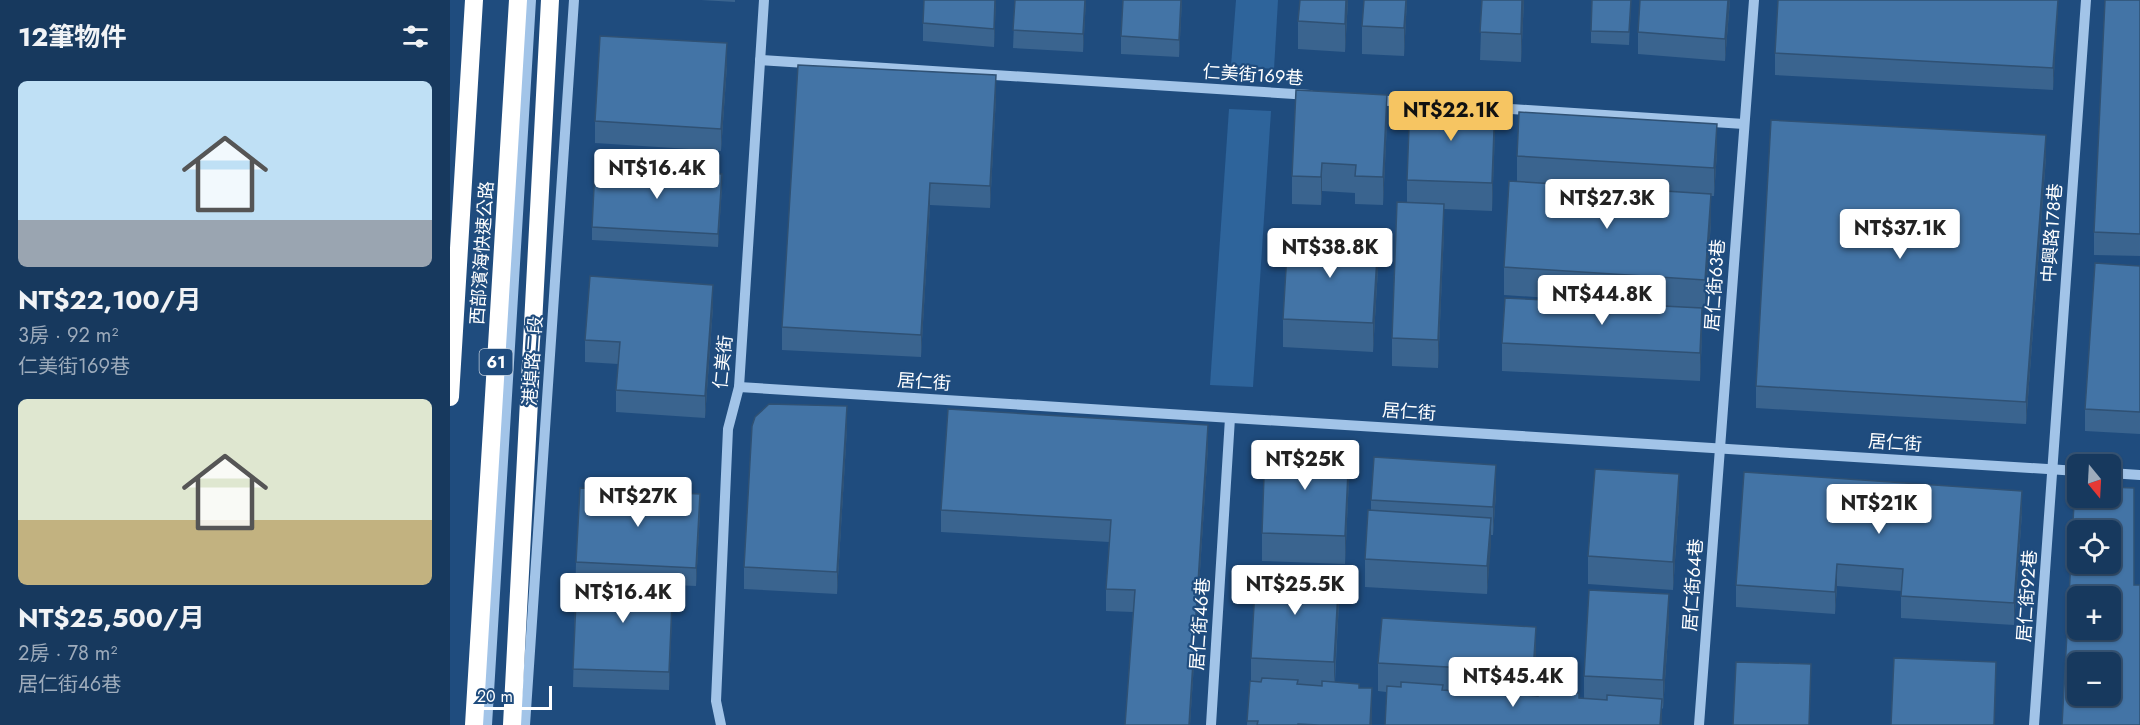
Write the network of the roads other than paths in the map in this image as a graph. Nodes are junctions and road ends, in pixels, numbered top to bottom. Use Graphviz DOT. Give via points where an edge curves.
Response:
graph roads {
  1 [pos="474,0"];
  2 [pos="518,0"];
  3 [pos="531,0"];
  4 [pos="550,0"];
  5 [pos="574,0"];
  6 [pos="764,0"];
  7 [pos="1754,0"];
  8 [pos="2085,0"];
  9 [pos="760,60"];
  10 [pos="1317,96"];
  11 [pos="1365,99"];
  12 [pos="1436,104"];
  13 [pos="1472,106"];
  14 [pos="1744,124"];
  15 [pos="739,387"];
  16 [pos="450,397"];
  17 [pos="1230,418"];
  18 [pos="1720,448"];
  19 [pos="2052,469"];
  20 [pos="2067,470"];
  21 [pos="2121,474"];
  22 [pos="2140,475"];
  23 [pos="474,725"];
  24 [pos="487,725"];
  25 [pos="512,725"];
  26 [pos="525,725"];
  27 [pos="721,725"];
  28 [pos="1211,725"];
  29 [pos="1699,725"];
  30 [pos="2034,725"];
  1 -- 16 [label="highway, 西部濱海快速公路 / 61"];
  2 -- 23 [label="highway, 西部濱海快速公路 / 61"];
  3 -- 24 [label="street, 港埠路二段"];
  4 -- 25 [label="highway"];
  5 -- 26 [label="street, 港埠路二段"];
  6 -- 9 [label="street, 仁美街"];
  7 -- 14 [label="street, 居仁街63巷"];
  8 -- 19 [label="street, 中興路178巷"];
  9 -- 10 [label="street, 仁美街169巷"];
  9 -- 15 [label="street, 仁美街"];
  11 -- 12 [label="street"];
  13 -- 14 [label="street"];
  14 -- 18 [label="street, 居仁街63巷"];
  15 -- 17 [label="street, 居仁街"];
  15 -- 27 [label="street, 仁美街" via="728,429 716,701"];
  17 -- 18 [label="street, 居仁街"];
  17 -- 28 [label="street, 居仁街46巷"];
  18 -- 19 [label="street, 居仁街"];
  18 -- 29 [label="street, 居仁街64巷"];
  19 -- 20 [label="street, 居仁街"];
  19 -- 30 [label="street, 居仁街92巷"];
  21 -- 22 [label="street"];
}
